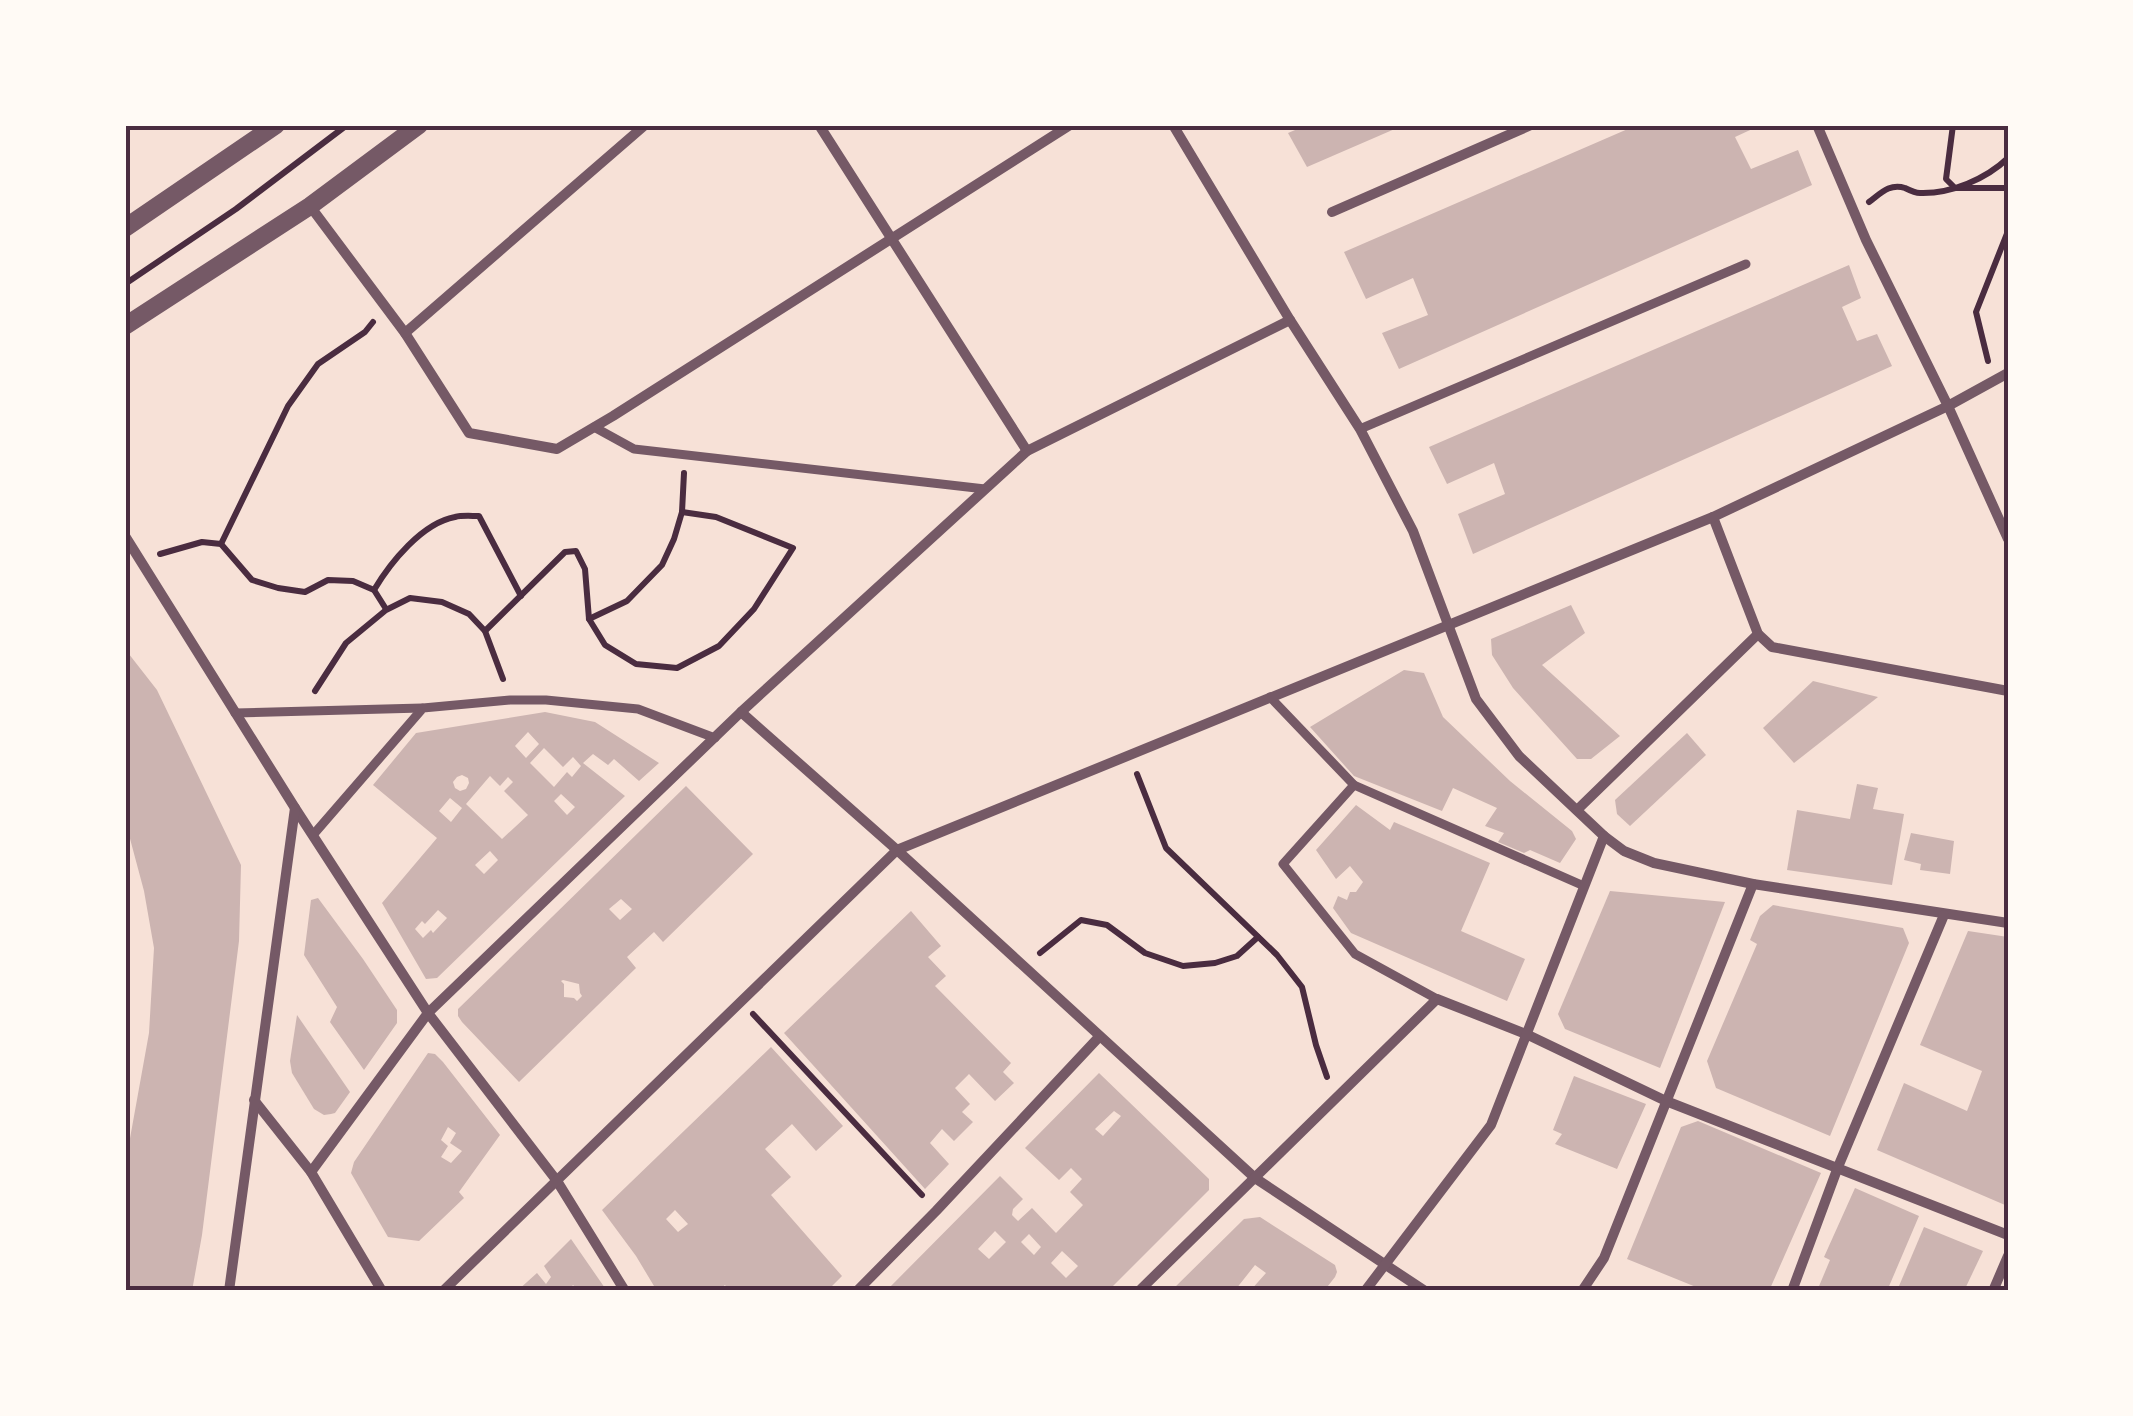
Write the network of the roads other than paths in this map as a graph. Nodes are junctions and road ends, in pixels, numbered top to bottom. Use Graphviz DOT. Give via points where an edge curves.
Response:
graph roads {
  1 [pos="276,125"];
  2 [pos="419,125"];
  3 [pos="644,125"];
  4 [pos="819,125"];
  5 [pos="1070,125"];
  6 [pos="1173,125"];
  7 [pos="1531,125"];
  8 [pos="1817,125"];
  9 [pos="310,206"];
  10 [pos="1332,212"];
  11 [pos="125,228"];
  12 [pos="893,238"];
  13 [pos="1746,264"];
  14 [pos="1290,320"];
  15 [pos="125,326"];
  16 [pos="405,333"];
  17 [pos="2008,373"];
  18 [pos="1948,406"];
  19 [pos="594,428"];
  20 [pos="1360,429"];
  21 [pos="1027,451"];
  22 [pos="985,489"];
  23 [pos="1713,517"];
  24 [pos="125,536"];
  25 [pos="2008,539"];
  26 [pos="1447,624"];
  27 [pos="1758,634"];
  28 [pos="2008,691"];
  29 [pos="1270,697"];
  30 [pos="423,708"];
  31 [pos="741,712"];
  32 [pos="235,713"];
  33 [pos="715,738"];
  34 [pos="1354,785"];
  35 [pos="295,808"];
  36 [pos="1577,810"];
  37 [pos="313,835"];
  38 [pos="1604,836"];
  39 [pos="897,850"];
  40 [pos="1754,884"];
  41 [pos="1584,886"];
  42 [pos="1944,915"];
  43 [pos="2008,923"];
  44 [pos="1436,998"];
  45 [pos="428,1014"];
  46 [pos="1526,1034"];
  47 [pos="1099,1037"];
  48 [pos="254,1100"];
  49 [pos="1666,1101"];
  50 [pos="1838,1167"];
  51 [pos="311,1172"];
  52 [pos="1254,1178"];
  53 [pos="556,1180"];
  54 [pos="2008,1234"];
  55 [pos="2008,1256"];
  56 [pos="1386,1266"];
  57 [pos="229,1291"];
  58 [pos="382,1291"];
  59 [pos="442,1291"];
  60 [pos="625,1291"];
  61 [pos="857,1291"];
  62 [pos="1139,1291"];
  63 [pos="1365,1291"];
  64 [pos="1425,1291"];
  65 [pos="1582,1291"];
  66 [pos="1792,1291"];
  67 [pos="1994,1291"];
  1 -- 11 [label="street"];
  2 -- 9 [label="street"];
  3 -- 16 [label="street"];
  4 -- 12 [label="street"];
  5 -- 12 [label="street"];
  6 -- 14 [label="street"];
  7 -- 10 [label="street"];
  8 -- 18 [label="street"];
  9 -- 15 [label="street"];
  9 -- 16 [label="street"];
  12 -- 19 [label="street"];
  12 -- 21 [label="street"];
  13 -- 20 [label="street"];
  14 -- 20 [label="street"];
  14 -- 21 [label="street"];
  16 -- 19 [label="street" via="469,433 557,448"];
  17 -- 18 [label="street"];
  18 -- 23 [label="street"];
  18 -- 25 [label="street"];
  19 -- 22 [label="street" via="634,450"];
  20 -- 26 [label="street" via="1413,531"];
  21 -- 22 [label="street"];
  22 -- 31 [label="street"];
  23 -- 26 [label="street"];
  23 -- 27 [label="street"];
  24 -- 32 [label="street"];
  26 -- 29 [label="street"];
  26 -- 36 [label="street" via="1476,698 1519,756"];
  27 -- 28 [label="street" via="1788,652"];
  27 -- 36 [label="street"];
  29 -- 34 [label="street"];
  29 -- 39 [label="street"];
  30 -- 32 [label="street"];
  30 -- 33 [label="street" via="546,700 638,709"];
  30 -- 37 [label="street"];
  31 -- 33 [label="street"];
  31 -- 39 [label="street"];
  32 -- 35 [label="street"];
  33 -- 45 [label="street"];
  34 -- 41 [label="street"];
  34 -- 44 [label="street" via="1283,864 1354,954"];
  35 -- 37 [label="street"];
  35 -- 48 [label="street"];
  36 -- 38 [label="street"];
  37 -- 45 [label="street"];
  38 -- 40 [label="street" via="1654,863"];
  38 -- 41 [label="street"];
  39 -- 47 [label="street"];
  39 -- 53 [label="street"];
  40 -- 42 [label="street"];
  40 -- 49 [label="street"];
  41 -- 46 [label="street"];
  42 -- 43 [label="street"];
  42 -- 50 [label="street"];
  44 -- 46 [label="street"];
  44 -- 52 [label="street"];
  45 -- 51 [label="street"];
  45 -- 53 [label="street"];
  46 -- 49 [label="street"];
  46 -- 56 [label="street" via="1490,1125"];
  47 -- 52 [label="street"];
  47 -- 61 [label="street"];
  48 -- 51 [label="street"];
  48 -- 57 [label="street"];
  49 -- 50 [label="street"];
  49 -- 65 [label="street" via="1604,1258"];
  50 -- 54 [label="street"];
  50 -- 66 [label="street"];
  51 -- 58 [label="street"];
  52 -- 56 [label="street"];
  52 -- 62 [label="street"];
  53 -- 59 [label="street"];
  53 -- 60 [label="street"];
  55 -- 67 [label="street"];
  56 -- 63 [label="street"];
  56 -- 64 [label="street"];
}
